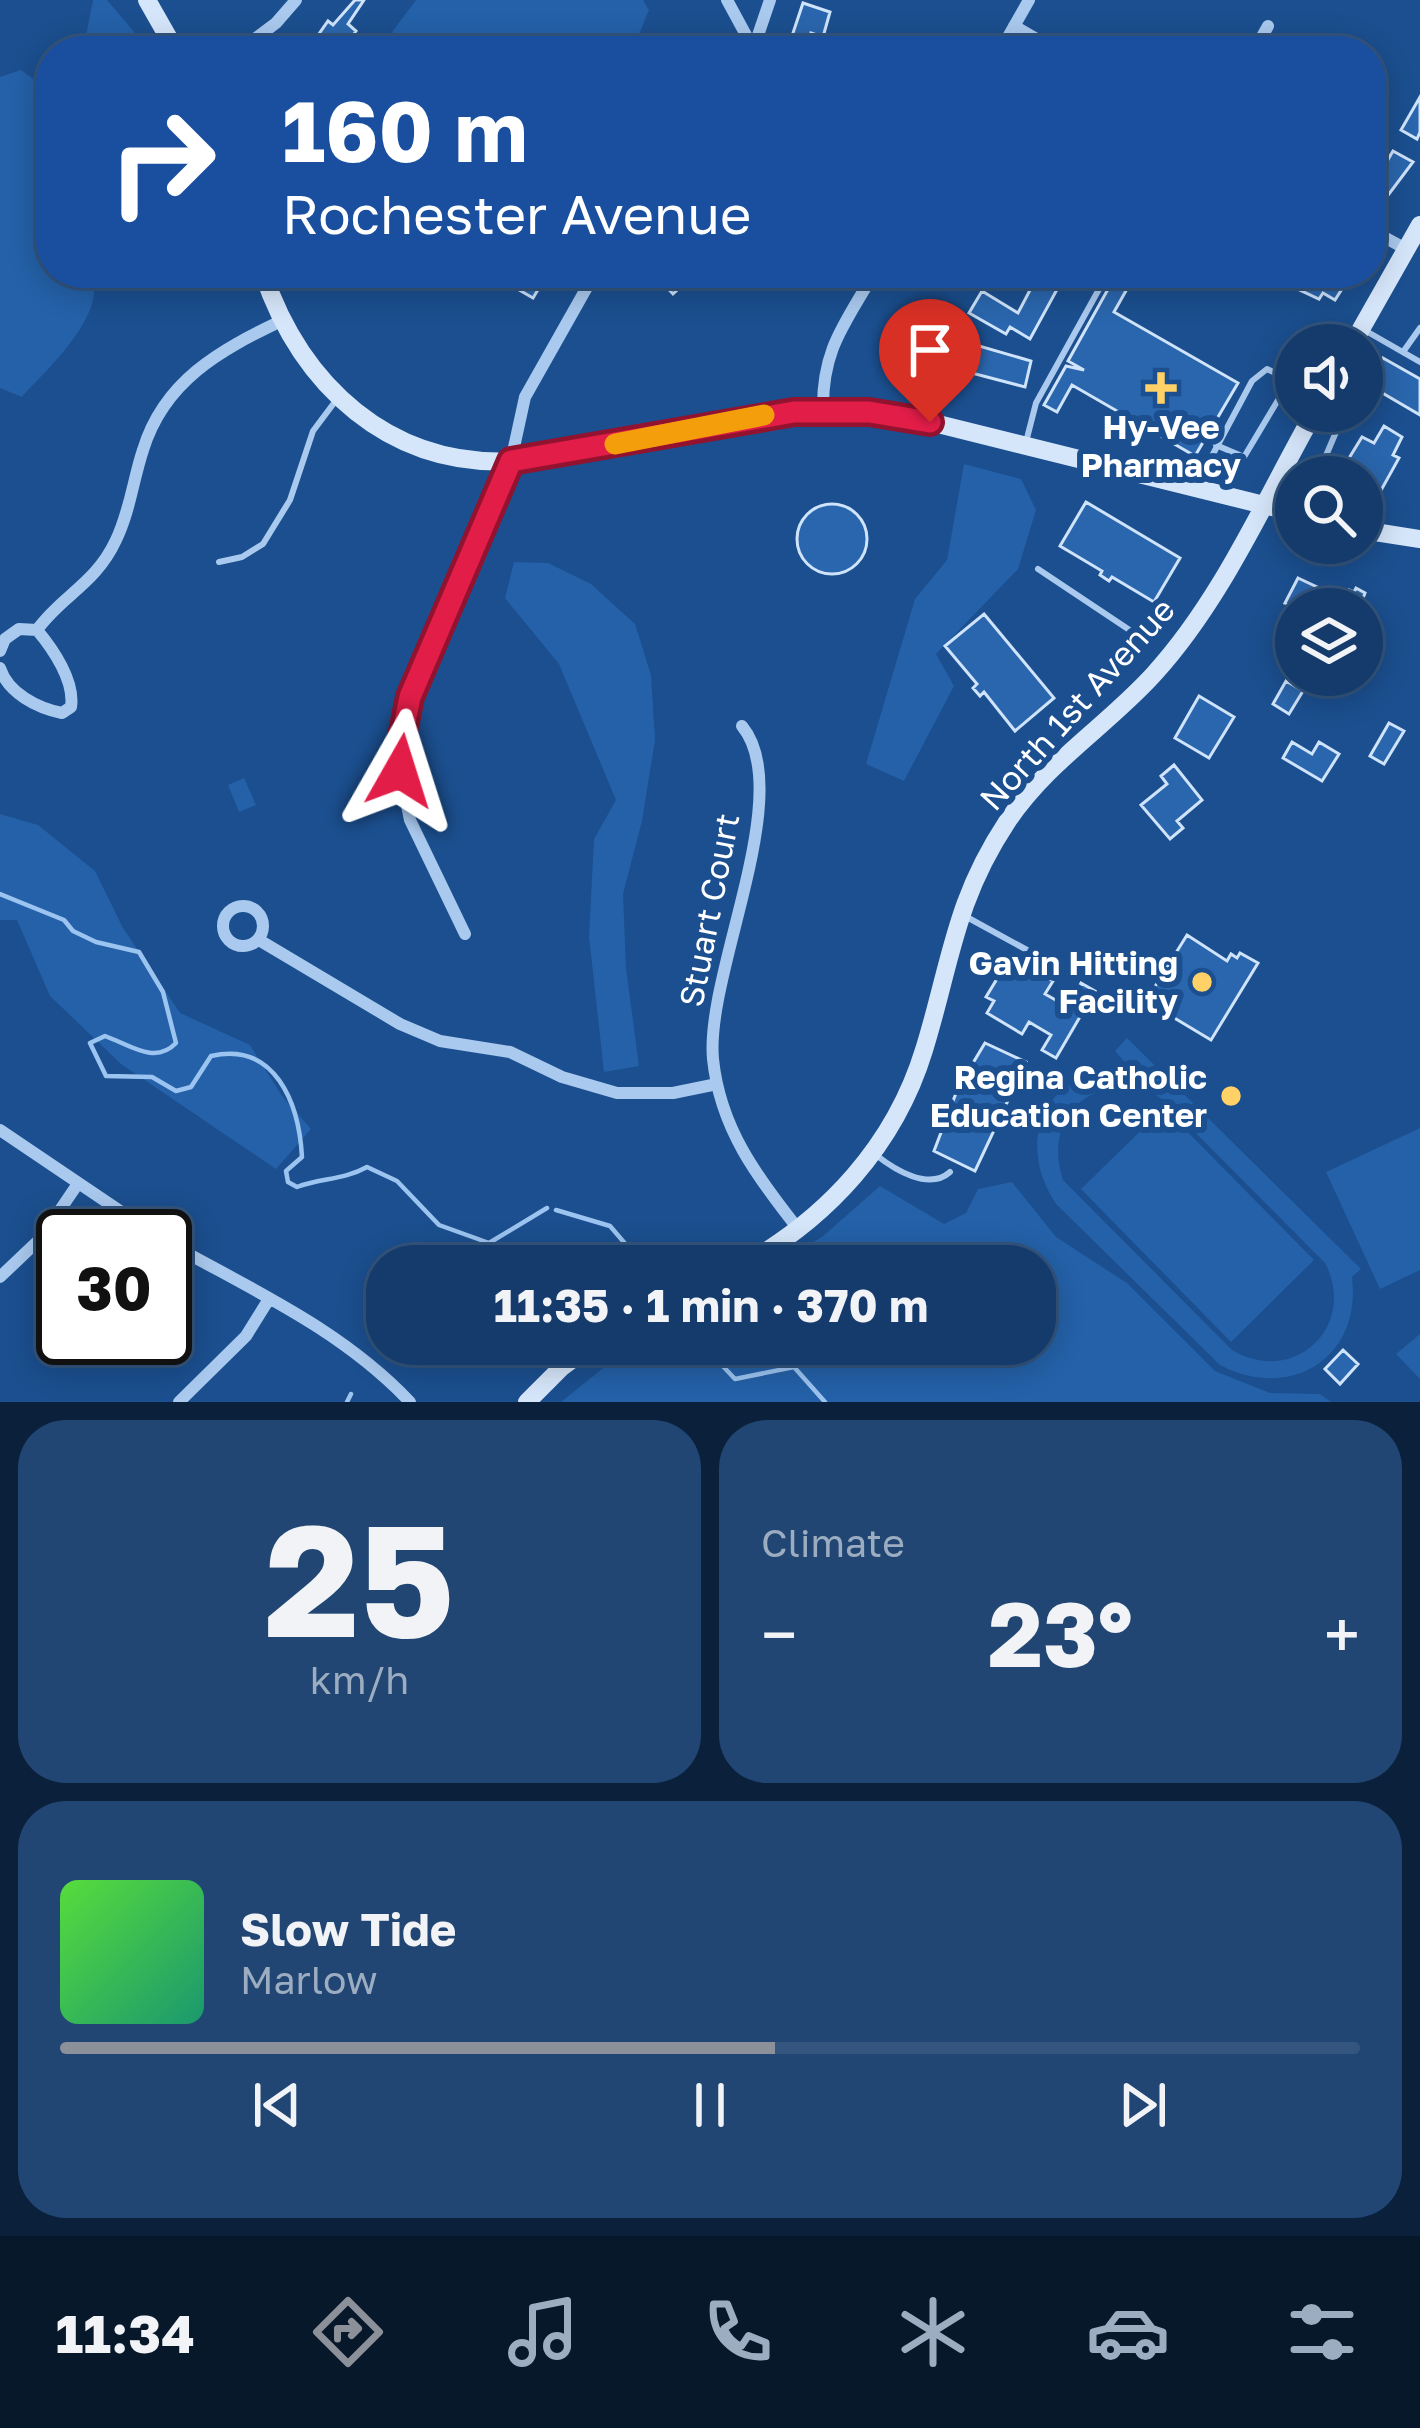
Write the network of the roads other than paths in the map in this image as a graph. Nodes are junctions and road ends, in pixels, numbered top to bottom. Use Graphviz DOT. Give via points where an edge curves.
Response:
graph roads {
  1 [pos="147,0"];
  2 [pos="296,0"];
  3 [pos="727,0"];
  4 [pos="770,0"];
  5 [pos="1029,0"];
  6 [pos="1014,26"];
  7 [pos="1268,26"];
  8 [pos="167,36"];
  9 [pos="259,36"];
  10 [pos="746,36"];
  11 [pos="758,36"];
  12 [pos="1008,36"];
  13 [pos="1031,36"];
  14 [pos="1263,36"];
  15 [pos="1420,225"];
  16 [pos="1386,238"];
  17 [pos="1406,249"];
  18 [pos="1386,285"];
  19 [pos="269,288"];
  20 [pos="587,288"];
  21 [pos="865,288"];
  22 [pos="1100,288"];
  23 [pos="1384,288"];
  24 [pos="281,321"];
  25 [pos="1364,324"];
  26 [pos="1420,328"];
  27 [pos="1383,345"];
  28 [pos="1403,352"];
  29 [pos="1420,362"];
  30 [pos="1275,373"];
  31 [pos="338,397"];
  32 [pos="1275,409"];
  33 [pos="823,410"];
  34 [pos="1303,432"];
  35 [pos="1216,445"];
  36 [pos="1025,446"];
  37 [pos="511,461"];
  38 [pos="1196,488"];
  39 [pos="1263,503"];
  40 [pos="1275,507"];
  41 [pos="1383,534"];
  42 [pos="1420,539"];
  43 [pos="219,562"];
  44 [pos="1038,569"];
  45 [pos="37,630"];
  46 [pos="1130,631"];
  47 [pos="0,650"];
  48 [pos="0,668"];
  49 [pos="742,726"];
  50 [pos="960,913"];
  51 [pos="465,934"];
  52 [pos="259,940"];
  53 [pos="1049,962"];
  54 [pos="717,1084"];
  55 [pos="0,1130"];
  56 [pos="873,1153"];
  57 [pos="950,1172"];
  58 [pos="77,1185"];
  59 [pos="115,1209"];
  60 [pos="799,1230"];
  61 [pos="775,1245"];
  62 [pos="192,1256"];
  63 [pos="0,1277"];
  64 [pos="269,1299"];
  65 [pos="565,1365"];
  66 [pos="179,1402"];
  67 [pos="410,1402"];
  68 [pos="527,1402"];
  1 -- 8 [label="main road"];
  2 -- 9 [label="street"];
  3 -- 10 [label="street"];
  4 -- 11 [label="street"];
  5 -- 6 [label="street"];
  6 -- 12 [label="street"];
  6 -- 13 [label="street"];
  7 -- 14 [label="street"];
  15 -- 17 [label="main road"];
  16 -- 17 [label="street"];
  17 -- 18 [label="main road"];
  19 -- 24 [label="main road"];
  20 -- 37 [label="street" via="525,397"];
  21 -- 33 [label="street" via="829,351"];
  22 -- 36 [label="lane" via="1036,403"];
  23 -- 25 [label="main road"];
  24 -- 31 [label="main road"];
  24 -- 45 [label="street" via="208,358 174,391 149,432 110,552"];
  26 -- 28 [label="lane"];
  27 -- 28 [label="lane"];
  28 -- 29 [label="lane"];
  30 -- 35 [label="lane" via="1267,369 1252,381"];
  31 -- 37 [label="main road" via="412,444"];
  31 -- 43 [label="lane" via="313,431 290,500 263,544"];
  32 -- 35 [label="lane" via="1244,457"];
  33 -- 36 [label="main road" via="900,416"];
  33 -- 37 [label="main road"];
  34 -- 39 [label="main road, North 1st Avenue"];
  35 -- 38 [label="lane"];
  36 -- 38 [label="main road"];
  37 -- 51 [label="street" via="410,697 400,746 410,820"];
  38 -- 39 [label="main road"];
  39 -- 40 [label="main road"];
  39 -- 50 [label="main road, North 1st Avenue" via="1179,643 1010,818"];
  41 -- 42 [label="main road"];
  44 -- 46 [label="lane"];
  45 -- 47 [label="street" via="19,628"];
  45 -- 48 [label="street" via="70,686 71,707 54,712 19,694"];
  49 -- 54 [label="street, Stuart Court" via="755,748 758,796 715,1010"];
  50 -- 53 [label="lane"];
  50 -- 56 [label="main road, North 1st Avenue" via="922,1056"];
  52 -- 54 [label="street" via="440,1041 510,1052 617,1093"];
  54 -- 60 [label="street, Stuart Court" via="745,1158"];
  55 -- 58 [label="street"];
  56 -- 57 [label="lane" via="928,1182"];
  56 -- 60 [label="main road, North 1st Avenue"];
  58 -- 59 [label="street"];
  58 -- 63 [label="street" via="41,1238"];
  60 -- 61 [label="main road, North 1st Avenue"];
  62 -- 64 [label="street"];
  64 -- 66 [label="street" via="238,1345"];
  64 -- 67 [label="street" via="357,1351"];
  65 -- 68 [label="main road"];
}
